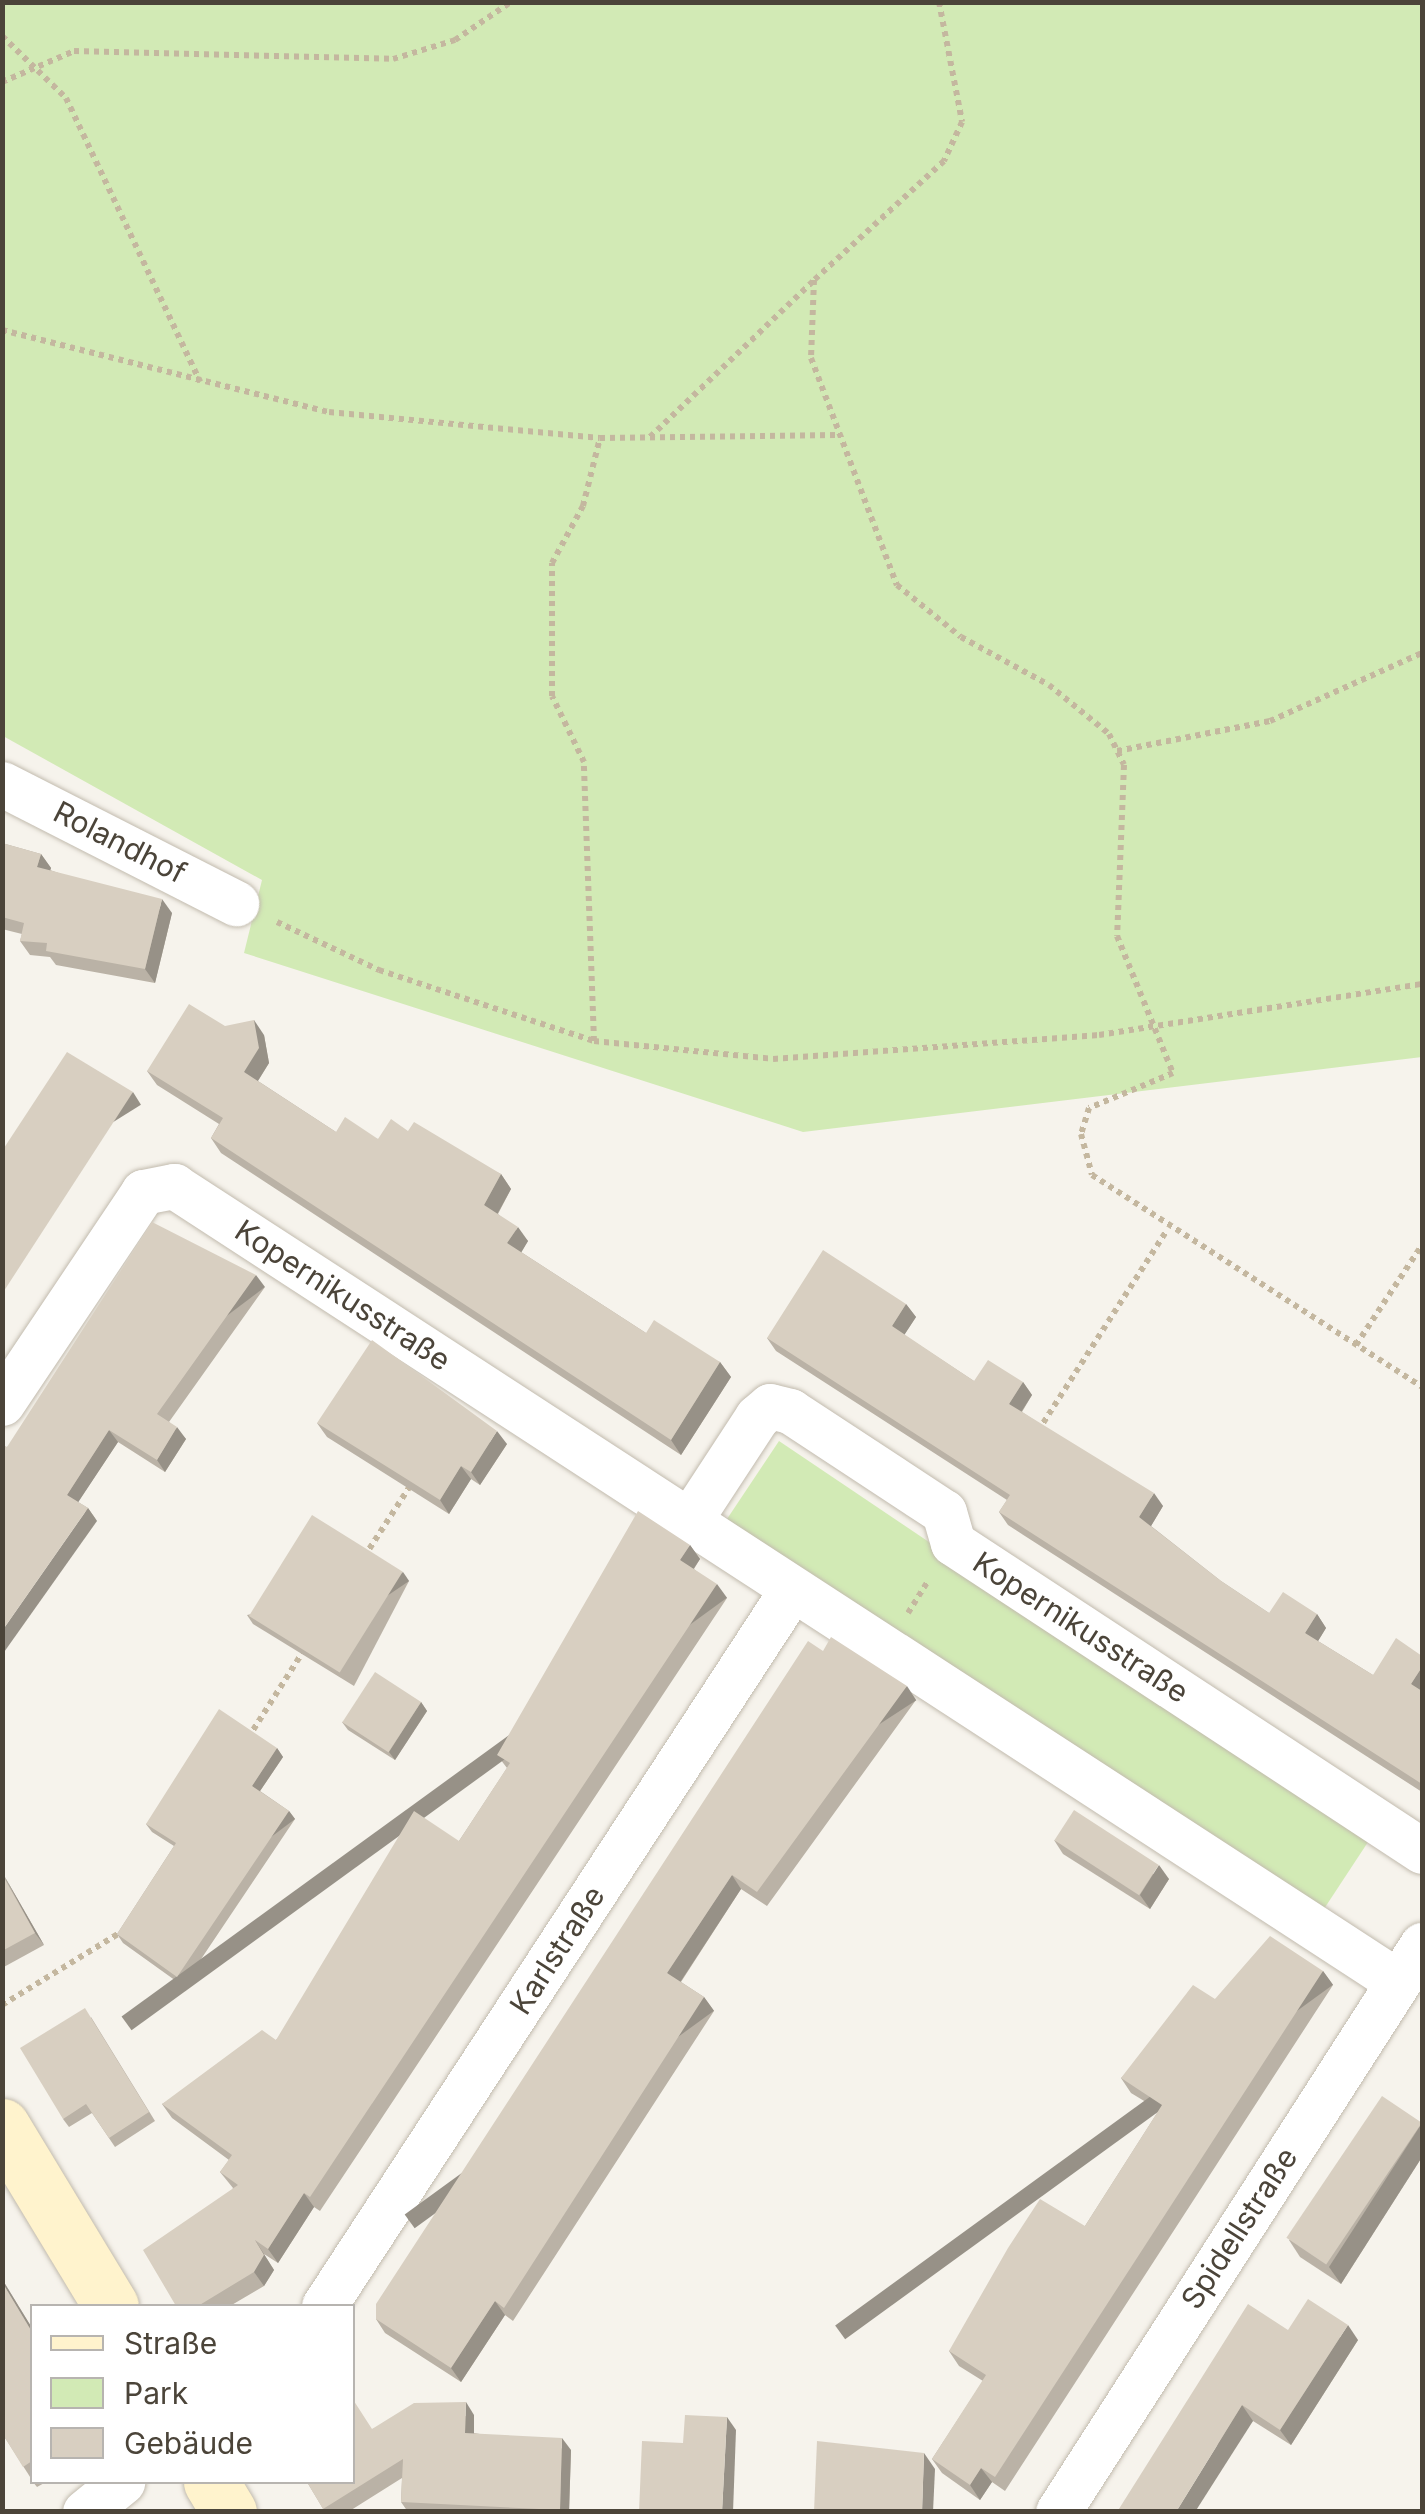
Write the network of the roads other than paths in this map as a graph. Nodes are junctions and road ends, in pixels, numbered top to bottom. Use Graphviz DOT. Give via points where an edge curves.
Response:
graph roads {
  1 [pos="2,784"];
  2 [pos="236,903"];
  3 [pos="2,1403"];
  4 [pos="690,1518"];
  5 [pos="789,1594"];
  6 [pos="1422,1851"];
  7 [pos="1422,1945"];
  8 [pos="1397,1982"];
  9 [pos="2,2126"];
  10 [pos="110,2304"];
  11 [pos="325,2304"];
  12 [pos="120,2484"];
  13 [pos="212,2484"];
  14 [pos="85,2512"];
  15 [pos="229,2512"];
  16 [pos="1058,2512"];
  1 -- 2 [label="street, Rolandhof"];
  3 -- 4 [label="street, Kopernikusstraße" via="143,1192 174,1186"];
  4 -- 5 [label="street, Kopernikusstraße"];
  4 -- 6 [label="street, Kopernikusstraße" via="770,1406 944,1512 953,1543"];
  5 -- 8 [label="street, Kopernikusstraße" via="886,1648"];
  5 -- 11 [label="street, Karlstraße"];
  7 -- 8 [label="street, Spidellstraße"];
  8 -- 16 [label="street, Spidellstraße"];
  9 -- 10 [label="main road"];
  12 -- 14 [label="street"];
  13 -- 15 [label="main road"];
}
